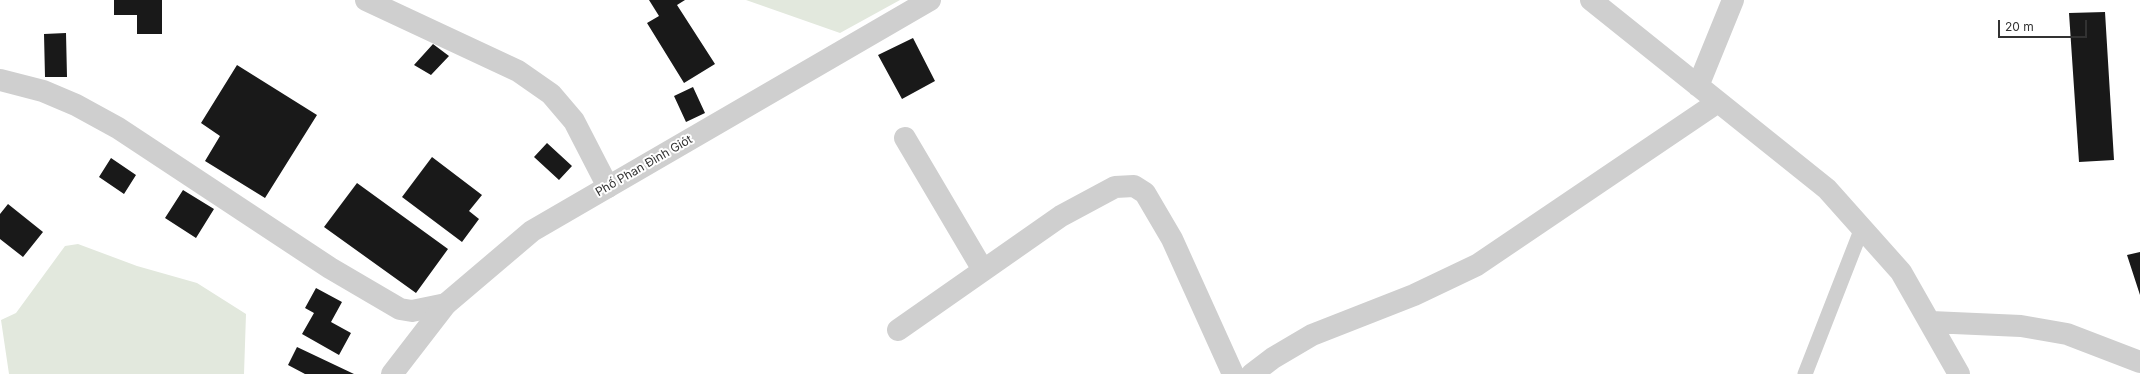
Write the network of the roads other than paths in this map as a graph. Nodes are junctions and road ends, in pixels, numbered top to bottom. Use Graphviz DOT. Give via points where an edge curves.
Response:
graph roads {
  1 [pos="366,0"];
  2 [pos="930,0"];
  3 [pos="1591,0"];
  4 [pos="1733,0"];
  5 [pos="0,80"];
  6 [pos="1698,86"];
  7 [pos="1718,102"];
  8 [pos="905,138"];
  9 [pos="608,187"];
  10 [pos="1862,228"];
  11 [pos="983,270"];
  12 [pos="446,304"];
  13 [pos="1930,322"];
  14 [pos="898,330"];
  15 [pos="2140,362"];
  16 [pos="392,374"];
  17 [pos="1233,374"];
  18 [pos="1252,374"];
  19 [pos="1805,374"];
  20 [pos="1959,374"];
  1 -- 9 [label="street" via="518,71 551,94 574,121"];
  2 -- 9 [label="street, Phố Phan Đình Giót"];
  3 -- 6 [label="street"];
  4 -- 6 [label="street"];
  5 -- 12 [label="street" via="43,90 118,128 330,268 400,310 412,311"];
  6 -- 7 [label="street"];
  7 -- 10 [label="street" via="1827,189"];
  7 -- 18 [label="street" via="1477,265 1414,295 1312,336 1272,358"];
  8 -- 11 [label="street"];
  9 -- 12 [label="street, Phố Phan Đình Giót" via="532,231"];
  10 -- 13 [label="street" via="1901,272"];
  10 -- 19 [label="lane"];
  11 -- 14 [label="street"];
  11 -- 17 [label="street" via="1061,216 1099,194 1115,187 1134,186 1145,193 1172,239"];
  12 -- 16 [label="street, Phố Phan Đình Giót"];
  13 -- 15 [label="street" via="2020,326 2067,334"];
  13 -- 20 [label="street"];
}
